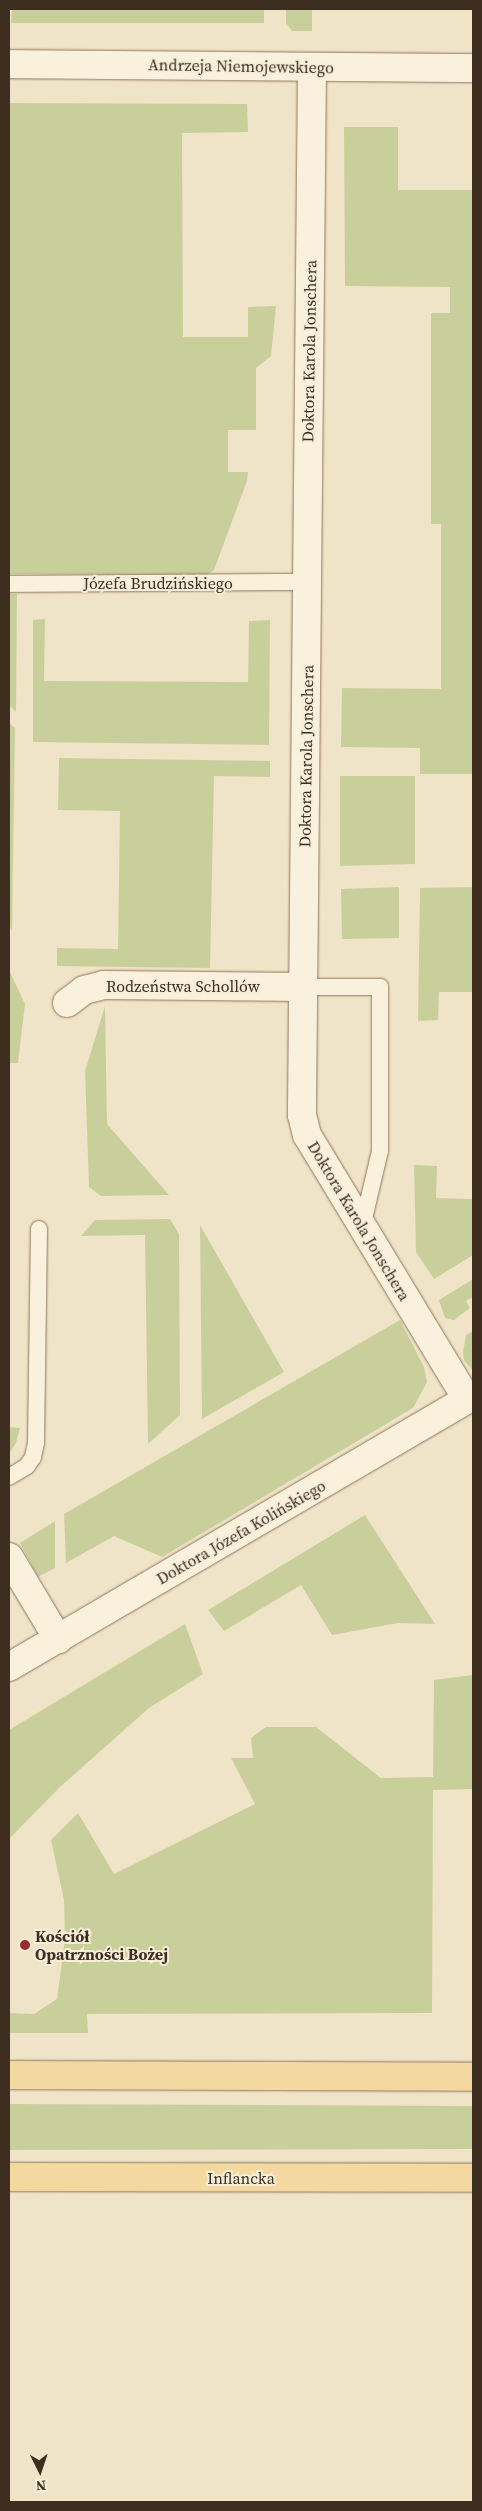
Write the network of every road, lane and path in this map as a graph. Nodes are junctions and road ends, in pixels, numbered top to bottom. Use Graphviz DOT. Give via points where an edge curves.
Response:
graph roads {
  1 [pos="9,64"];
  2 [pos="312,68"];
  3 [pos="473,68"];
  4 [pos="307,582"];
  5 [pos="9,584"];
  6 [pos="303,987"];
  7 [pos="67,1003"];
  8 [pos="362,1226"];
  9 [pos="39,1229"];
  10 [pos="470,1398"];
  11 [pos="9,1477"];
  12 [pos="9,1557"];
  13 [pos="58,1639"];
  14 [pos="9,1667"];
  15 [pos="9,2075"];
  16 [pos="473,2077"];
  17 [pos="9,2177"];
  18 [pos="473,2178"];
  1 -- 2 [label="street, Andrzeja Niemojewskiego"];
  2 -- 3 [label="street, Andrzeja Niemojewskiego"];
  2 -- 4 [label="street, Doktora Karola Jonschera"];
  4 -- 5 [label="lane, Józefa Brudzińskiego"];
  4 -- 6 [label="street, Doktora Karola Jonschera"];
  6 -- 7 [label="street, Rodzeństwa Schollów" via="104,985 84,990"];
  6 -- 8 [label="street, Doktora Karola Jonschera" via="302,1115 307,1135"];
  6 -- 8 [label="lane" via="380,987 380,1151"];
  8 -- 10 [label="street, Doktora Karola Jonschera"];
  9 -- 11 [label="lane" via="36,1443 27,1466"];
  10 -- 13 [label="street, Doktora Józefa Kolińskiego"];
  12 -- 13 [label="street"];
  13 -- 14 [label="street, Doktora Józefa Kolińskiego"];
  15 -- 16 [label="main road"];
  17 -- 18 [label="main road, Inflancka"];
}
